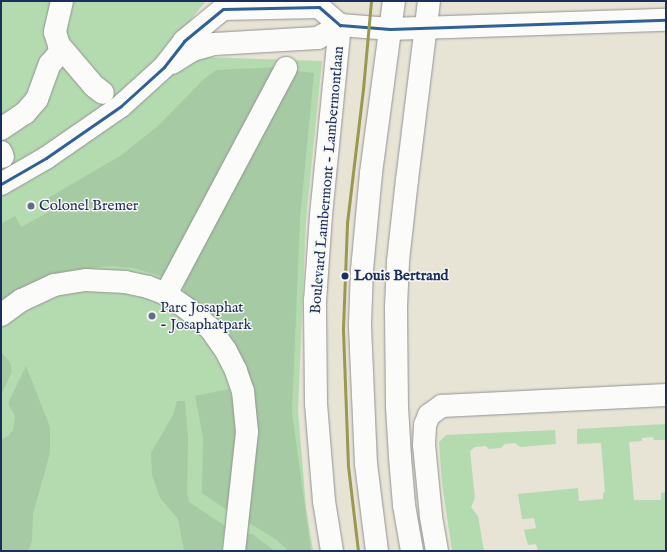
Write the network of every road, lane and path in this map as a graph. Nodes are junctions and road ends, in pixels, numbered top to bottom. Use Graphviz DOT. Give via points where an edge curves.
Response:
graph roads {
  1 [pos="62,1"];
  2 [pos="394,1"];
  3 [pos="429,1"];
  4 [pos="225,5"];
  5 [pos="666,20"];
  6 [pos="340,25"];
  7 [pos="426,27"];
  8 [pos="390,29"];
  9 [pos="64,52"];
  10 [pos="164,67"];
  11 [pos="286,68"];
  12 [pos="103,93"];
  13 [pos="1,129"];
  14 [pos="1,184"];
  15 [pos="166,294"];
  16 [pos="1,315"];
  17 [pos="666,395"];
  18 [pos="234,551"];
  19 [pos="332,551"];
  20 [pos="377,551"];
  21 [pos="412,551"];
  22 [pos="437,551"];
  1 -- 9 [label="street" via="56,32 59,45"];
  2 -- 8 [label="street"];
  3 -- 7 [label="street"];
  4 -- 6 [label="street" via="319,7"];
  4 -- 10 [label="street" via="184,41"];
  5 -- 7 [label="street"];
  6 -- 8 [label="street"];
  6 -- 10 [label="street" via="318,38 214,44 193,50"];
  6 -- 19 [label="street, Boulevard Lambermont - Lambermontlaan" via="315,301 316,404 324,501"];
  7 -- 8 [label="street"];
  7 -- 21 [label="street" via="400,239 396,307 400,457 404,505"];
  8 -- 20 [label="street" via="371,173 360,324 366,464"];
  9 -- 12 [label="street"];
  9 -- 13 [label="street" via="50,64 36,99 25,113"];
  10 -- 14 [label="street" via="108,115 46,158"];
  11 -- 15 [label="street"];
  15 -- 16 [label="street" via="125,282 86,280 54,285 39,291"];
  15 -- 18 [label="street" via="210,328 229,357 243,391 246,432"];
  17 -- 22 [label="street" via="442,406 429,414 425,425 424,446"];
}
